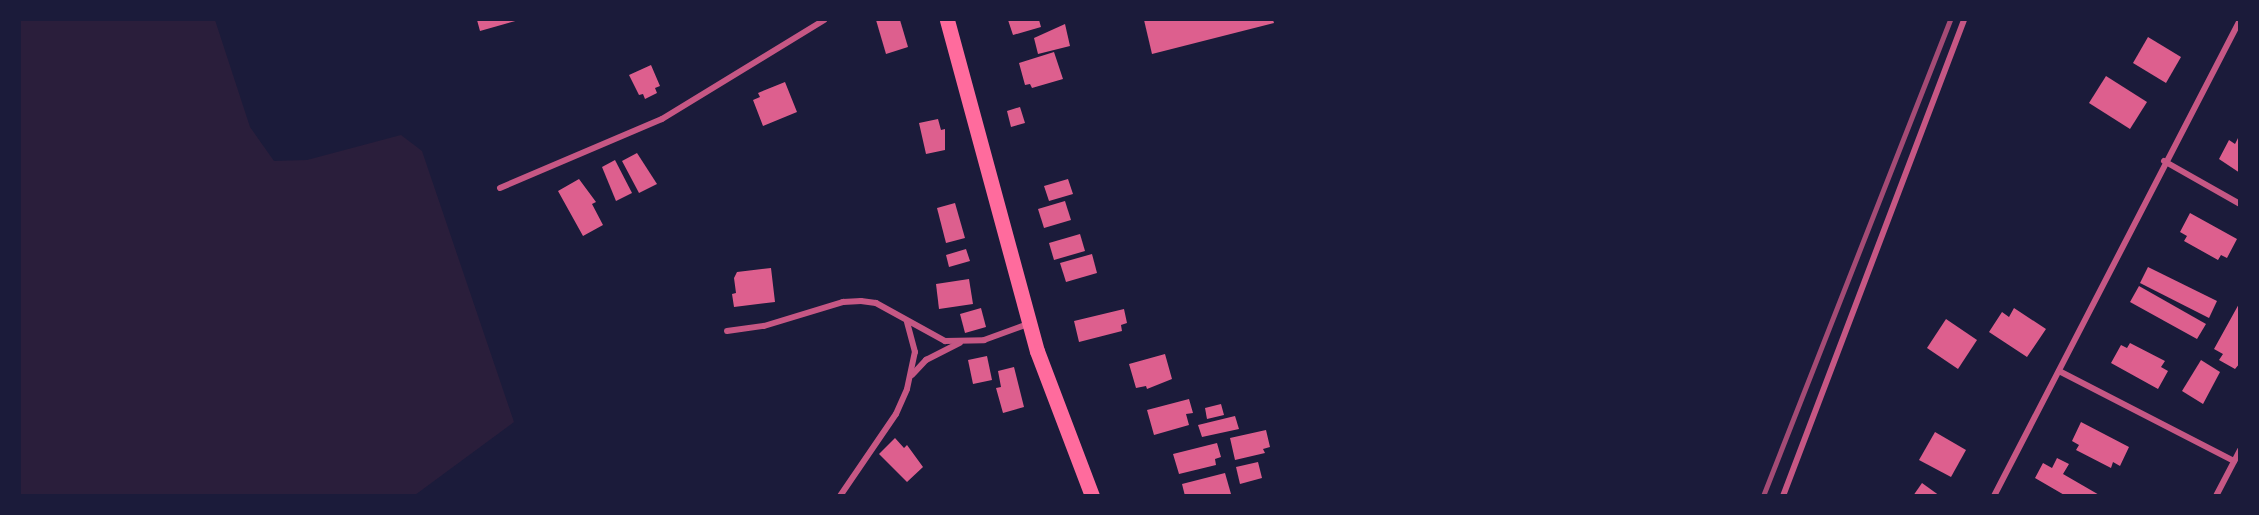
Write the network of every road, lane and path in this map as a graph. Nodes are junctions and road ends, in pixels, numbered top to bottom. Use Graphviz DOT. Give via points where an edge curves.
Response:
graph roads {
  1 [pos="824,20"];
  2 [pos="946,20"];
  3 [pos="1964,20"];
  4 [pos="2240,20"];
  5 [pos="2164,162"];
  6 [pos="500,188"];
  7 [pos="2240,204"];
  8 [pos="906,322"];
  9 [pos="1029,324"];
  10 [pos="727,330"];
  11 [pos="961,343"];
  12 [pos="2059,371"];
  13 [pos="910,378"];
  14 [pos="2240,450"];
  15 [pos="2234,461"];
  16 [pos="840,495"];
  17 [pos="1092,495"];
  18 [pos="1783,495"];
  19 [pos="1994,495"];
  20 [pos="2216,495"];
  1 -- 6 [label="street" via="662,119"];
  2 -- 9 [label="main road"];
  3 -- 18 [label="street"];
  4 -- 5 [label="street"];
  5 -- 7 [label="street"];
  5 -- 12 [label="street"];
  8 -- 10 [label="street" via="876,303 861,301 843,302 764,326"];
  8 -- 11 [label="street" via="945,341"];
  8 -- 13 [label="street" via="915,352"];
  9 -- 11 [label="street" via="984,340"];
  9 -- 17 [label="main road"];
  11 -- 13 [label="street" via="926,360"];
  12 -- 15 [label="street"];
  12 -- 19 [label="street"];
  13 -- 16 [label="street" via="896,414"];
  14 -- 15 [label="street"];
  15 -- 20 [label="street"];
}
